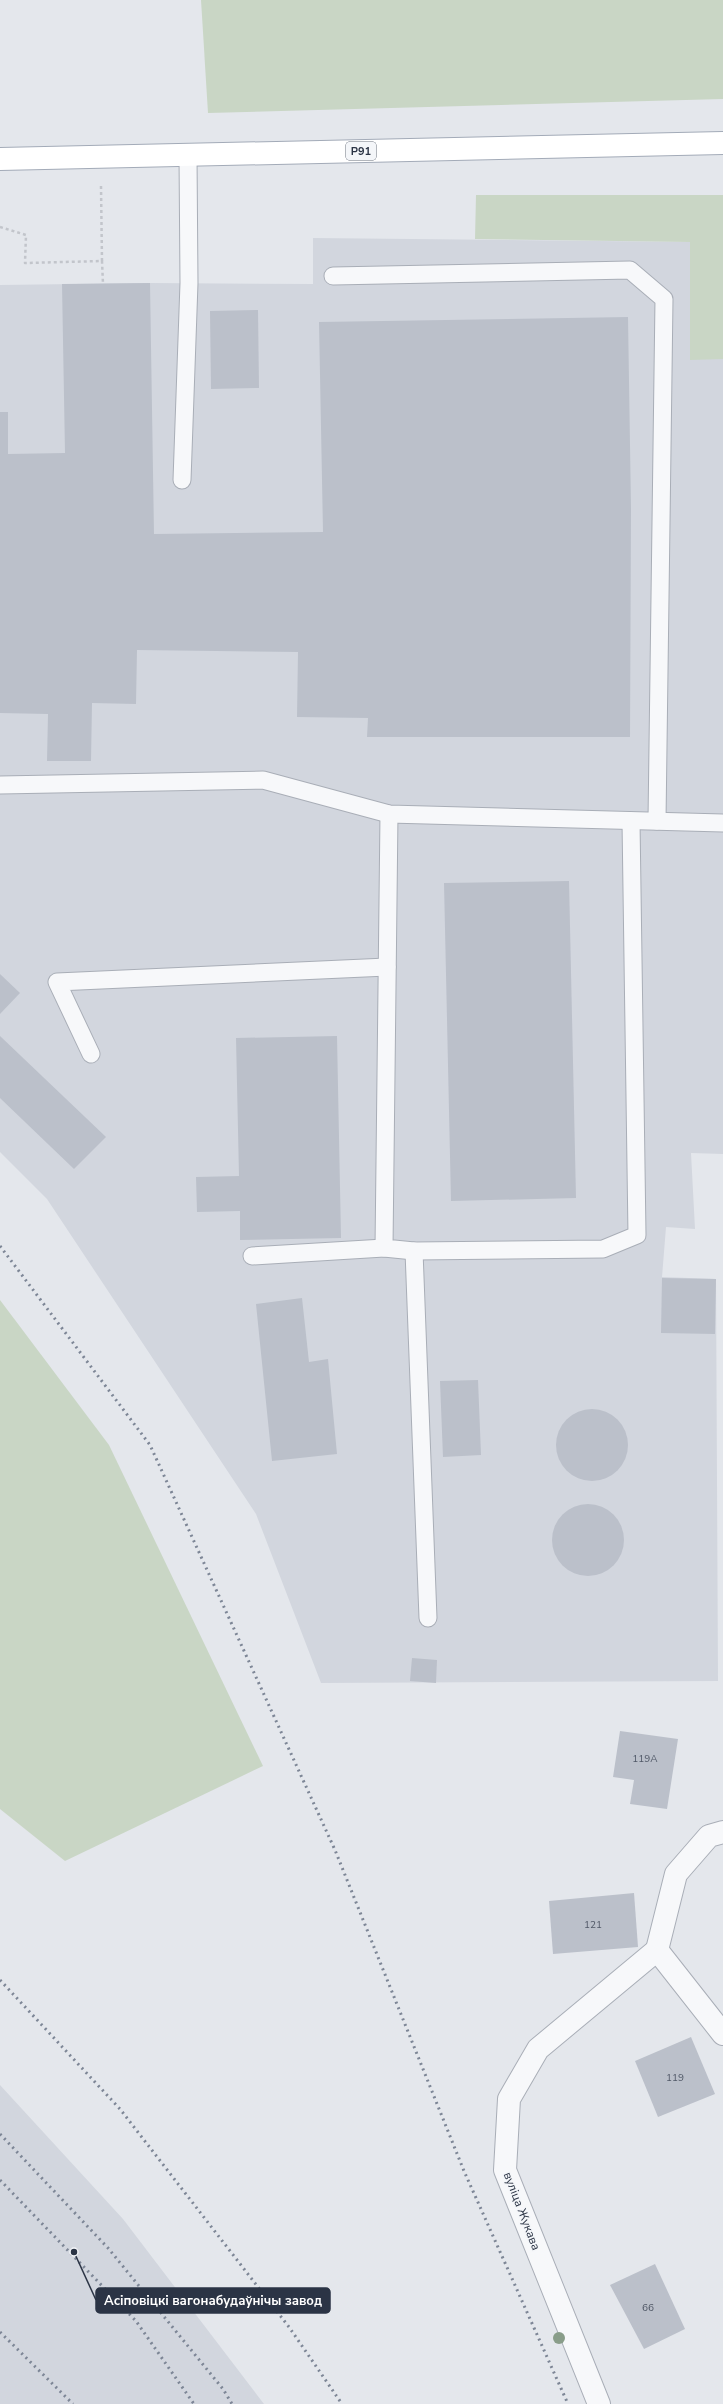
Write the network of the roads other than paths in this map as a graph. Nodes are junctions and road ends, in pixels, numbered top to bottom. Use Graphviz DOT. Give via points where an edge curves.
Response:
graph roads {
  1 [pos="723,143"];
  2 [pos="188,155"];
  3 [pos="0,159"];
  4 [pos="333,276"];
  5 [pos="182,480"];
  6 [pos="0,785"];
  7 [pos="389,814"];
  8 [pos="631,821"];
  9 [pos="657,821"];
  10 [pos="723,823"];
  11 [pos="723,836"];
  12 [pos="387,967"];
  13 [pos="91,1054"];
  14 [pos="384,1248"];
  15 [pos="414,1251"];
  16 [pos="252,1256"];
  17 [pos="428,1618"];
  18 [pos="723,1832"];
  19 [pos="657,1950"];
  20 [pos="723,2034"];
  21 [pos="599,2404"];
  1 -- 2 [label="main road, Р91"];
  2 -- 3 [label="main road, Р91"];
  2 -- 5 [label="lane" via="189,283"];
  4 -- 9 [label="lane" via="630,270 664,299"];
  6 -- 7 [label="lane" via="263,780"];
  7 -- 8 [label="lane"];
  7 -- 12 [label="lane"];
  8 -- 9 [label="lane"];
  8 -- 15 [label="lane" via="637,1235 603,1249"];
  9 -- 10 [label="lane"];
  10 -- 11 [label="lane"];
  12 -- 13 [label="lane" via="57,982"];
  12 -- 14 [label="lane"];
  14 -- 15 [label="lane"];
  14 -- 16 [label="lane"];
  15 -- 17 [label="lane"];
  18 -- 19 [label="street" via="709,1836 676,1874"];
  19 -- 20 [label="street"];
  19 -- 21 [label="street, вуліца Жукава" via="538,2049 509,2100 505,2170"];
}
